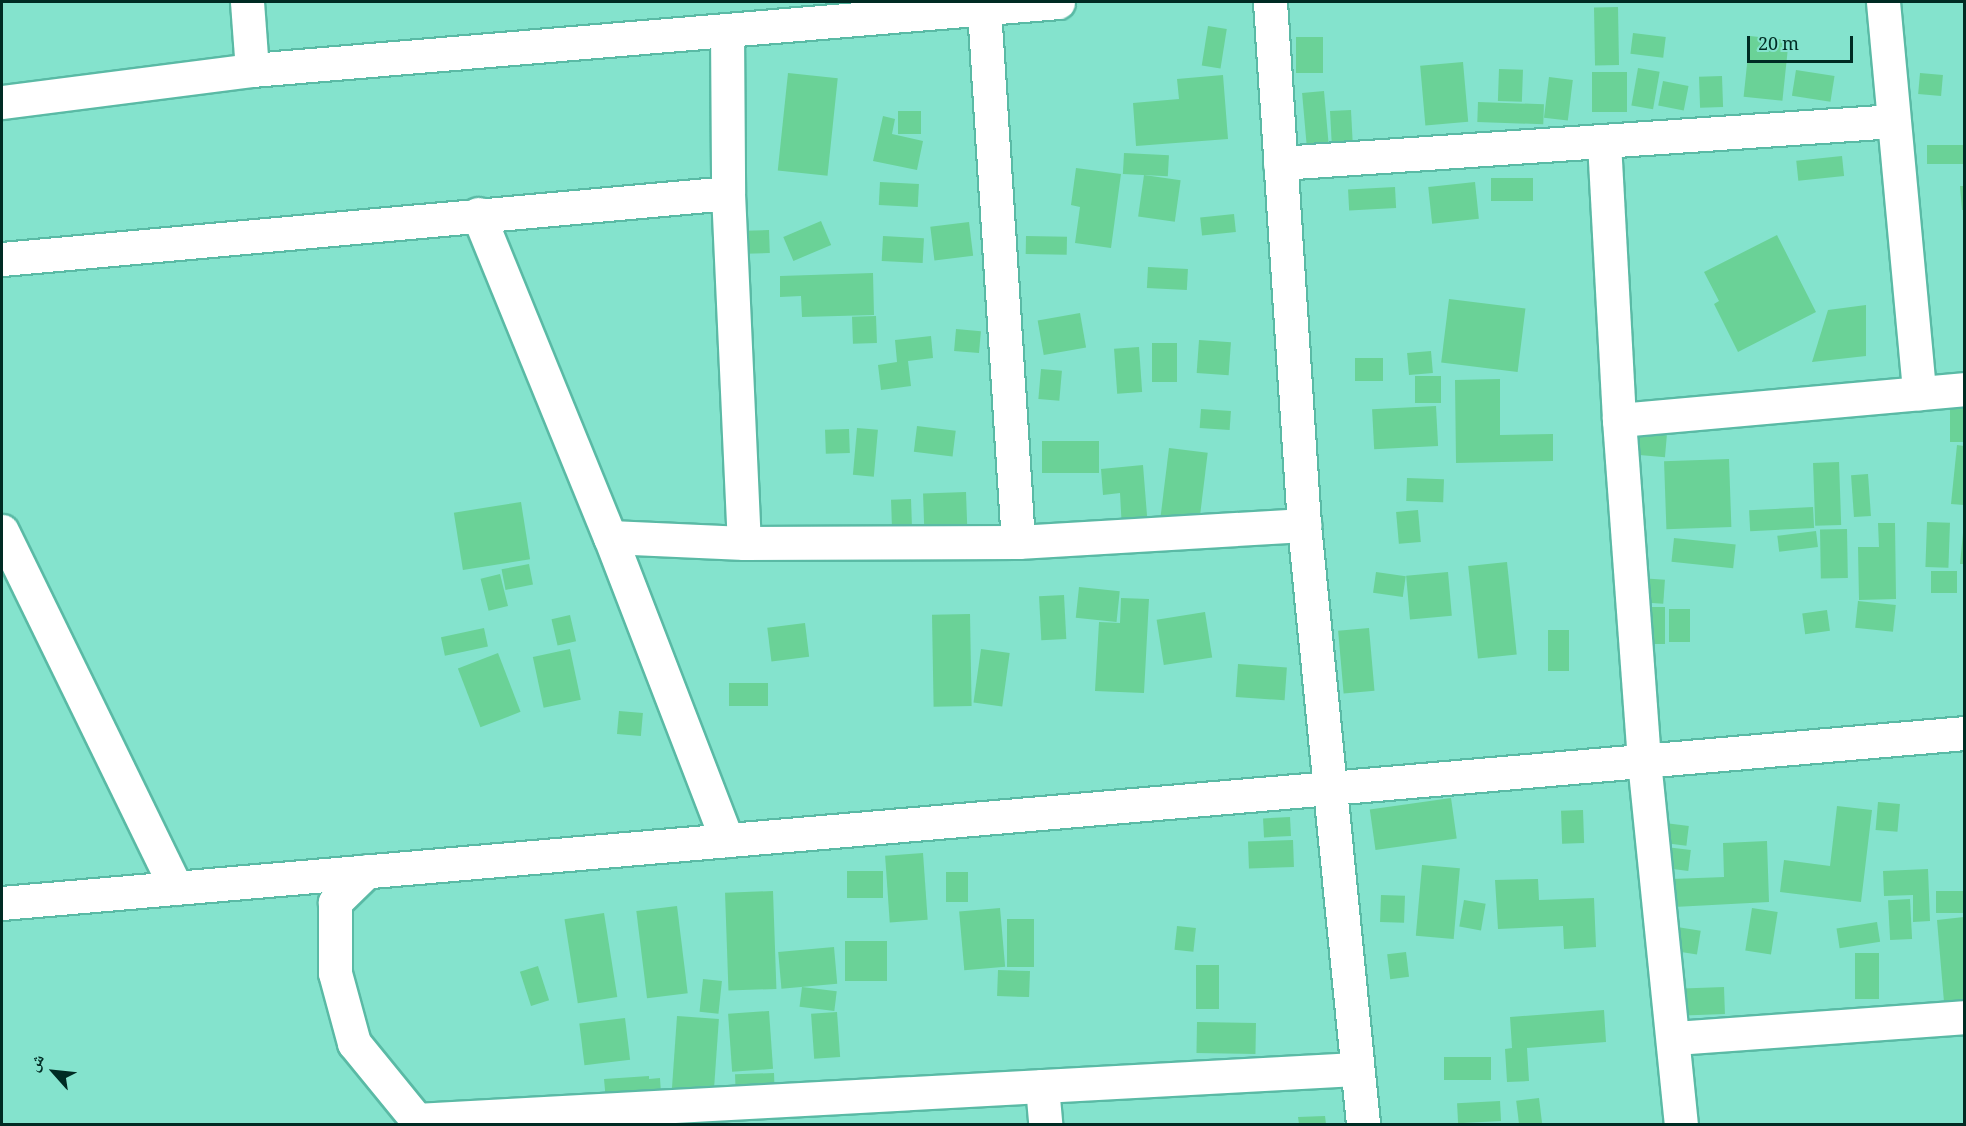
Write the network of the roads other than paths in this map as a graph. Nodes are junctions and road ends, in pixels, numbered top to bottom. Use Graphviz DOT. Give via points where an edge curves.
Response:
graph roads {
  1 [pos="247,2"];
  2 [pos="1058,2"];
  3 [pos="1270,2"];
  4 [pos="1883,2"];
  5 [pos="984,9"];
  6 [pos="824,12"];
  7 [pos="727,30"];
  8 [pos="252,70"];
  9 [pos="2,102"];
  10 [pos="1894,121"];
  11 [pos="1604,142"];
  12 [pos="1280,163"];
  13 [pos="728,193"];
  14 [pos="477,214"];
  15 [pos="2,259"];
  16 [pos="1965,389"];
  17 [pos="1919,393"];
  18 [pos="1619,420"];
  19 [pos="1304,525"];
  20 [pos="2,531"];
  21 [pos="610,537"];
  22 [pos="1018,542"];
  23 [pos="744,543"];
  24 [pos="1965,733"];
  25 [pos="1644,760"];
  26 [pos="1331,788"];
  27 [pos="727,840"];
  28 [pos="367,871"];
  29 [pos="176,888"];
  30 [pos="2,903"];
  31 [pos="1965,1017"];
  32 [pos="1674,1038"];
  33 [pos="1356,1070"];
  34 [pos="1042,1086"];
  35 [pos="418,1122"];
  36 [pos="1045,1125"];
  37 [pos="1363,1125"];
  38 [pos="1681,1125"];
  1 -- 8 [label="street"];
  2 -- 5 [label="street"];
  3 -- 12 [label="street"];
  4 -- 10 [label="street"];
  5 -- 6 [label="street"];
  5 -- 22 [label="street"];
  6 -- 7 [label="street"];
  7 -- 8 [label="street"];
  7 -- 13 [label="street"];
  8 -- 9 [label="street"];
  10 -- 11 [label="street"];
  10 -- 17 [label="street"];
  11 -- 12 [label="street"];
  11 -- 18 [label="street"];
  12 -- 19 [label="street"];
  13 -- 14 [label="street"];
  13 -- 23 [label="street"];
  14 -- 15 [label="street"];
  14 -- 21 [label="street"];
  16 -- 17 [label="street"];
  17 -- 18 [label="street"];
  18 -- 25 [label="street"];
  19 -- 22 [label="street"];
  19 -- 26 [label="street"];
  20 -- 29 [label="street"];
  21 -- 23 [label="street"];
  21 -- 27 [label="street"];
  22 -- 23 [label="street"];
  24 -- 25 [label="street"];
  25 -- 26 [label="street"];
  25 -- 32 [label="street"];
  26 -- 27 [label="street"];
  26 -- 33 [label="street"];
  27 -- 28 [label="street"];
  28 -- 29 [label="street"];
  28 -- 35 [label="street" via="335,902 335,973 354,1043"];
  29 -- 30 [label="street"];
  31 -- 32 [label="street"];
  32 -- 38 [label="street"];
  33 -- 34 [label="street"];
  33 -- 37 [label="street"];
  34 -- 35 [label="street"];
  34 -- 36 [label="street"];
}
